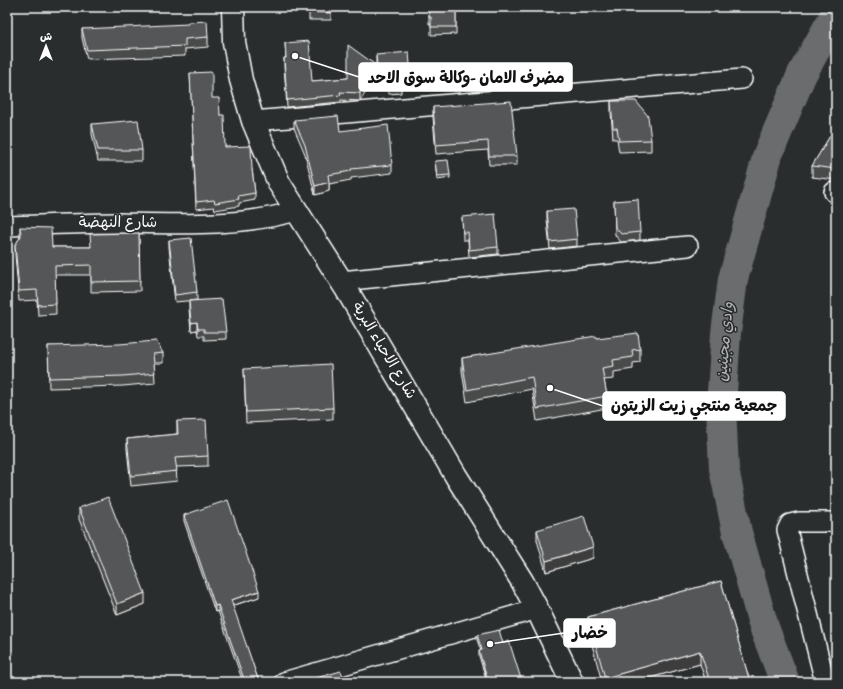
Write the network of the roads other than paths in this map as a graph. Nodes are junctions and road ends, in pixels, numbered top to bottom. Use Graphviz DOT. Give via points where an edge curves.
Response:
graph roads {
  1 [pos="233,7"];
  2 [pos="742,79"];
  3 [pos="253,121"];
  4 [pos="296,211"];
  5 [pos="7,226"];
  6 [pos="688,246"];
  7 [pos="341,281"];
  8 [pos="836,522"];
  9 [pos="537,609"];
  10 [pos="284,682"];
  11 [pos="572,682"];
  12 [pos="825,682"];
  1 -- 3 [label="main road, شارع الاحياء البرية" via="234,42 241,80"];
  2 -- 3 [label="street"];
  3 -- 4 [label="main road, شارع الاحياء البرية" via="280,183"];
  4 -- 5 [label="street, شارع النهضة" via="228,224"];
  4 -- 7 [label="main road, شارع الاحياء البرية"];
  6 -- 7 [label="street"];
  7 -- 9 [label="main road, شارع الاحياء البرية"];
  8 -- 12 [label="street" via="799,522 790,524 787,530"];
  9 -- 10 [label="street"];
  9 -- 11 [label="main road, شارع الاحياء البرية"];
}
